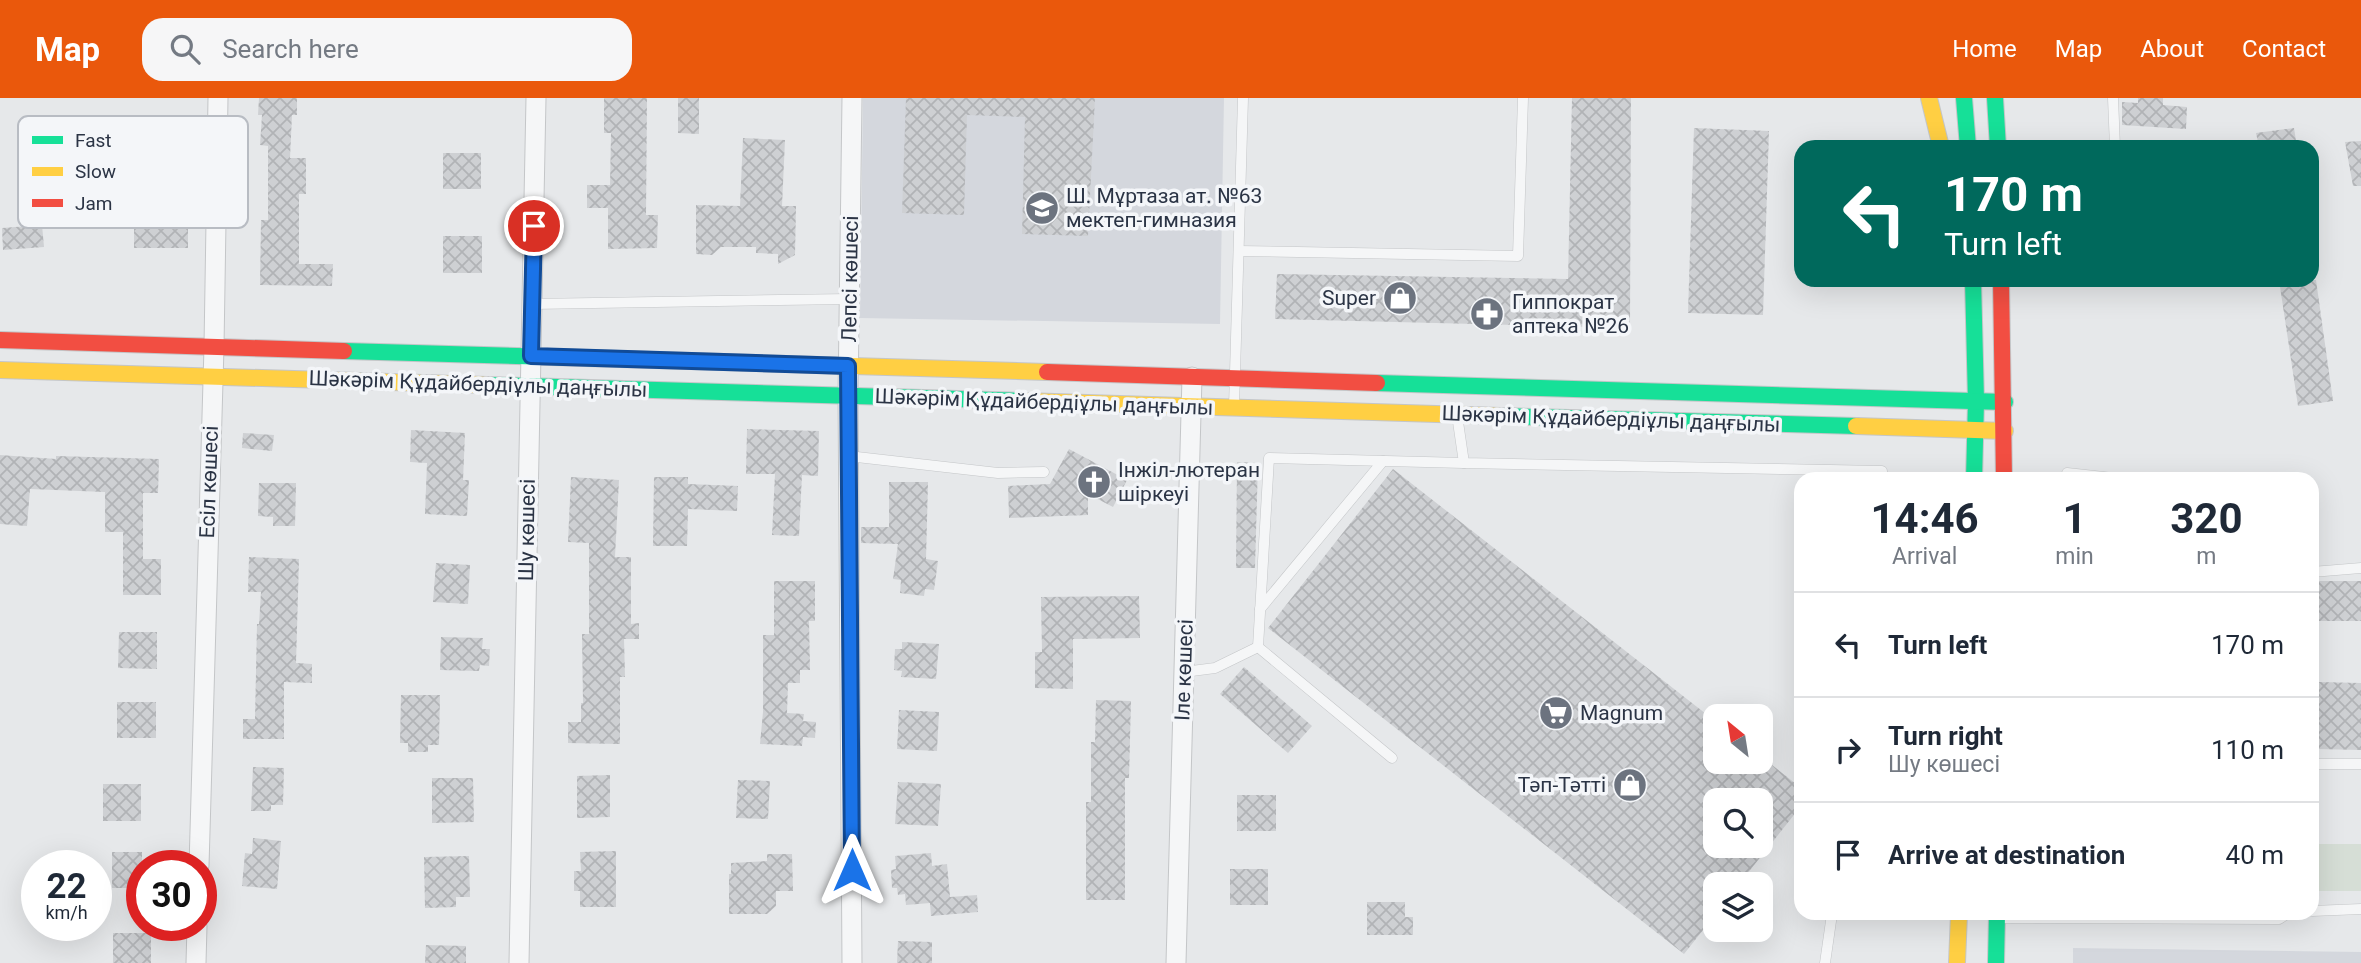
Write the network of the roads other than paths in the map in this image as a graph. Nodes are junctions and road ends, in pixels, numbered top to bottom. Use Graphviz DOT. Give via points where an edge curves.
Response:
graph roads {
  1 [pos="218,98"];
  2 [pos="536,98"];
  3 [pos="852,98"];
  4 [pos="1243,98"];
  5 [pos="1523,98"];
  6 [pos="1929,98"];
  7 [pos="1964,98"];
  8 [pos="1995,98"];
  9 [pos="2113,98"];
  10 [pos="218,116"];
  11 [pos="1939,140"];
  12 [pos="1967,140"];
  13 [pos="1998,140"];
  14 [pos="2115,140"];
  15 [pos="216,228"];
  16 [pos="1239,251"];
  17 [pos="1973,287"];
  18 [pos="2001,287"];
  19 [pos="849,299"];
  20 [pos="532,304"];
  21 [pos="0,340"];
  22 [pos="214,346"];
  23 [pos="531,356"];
  24 [pos="848,366"];
  25 [pos="0,370"];
  26 [pos="212,376"];
  27 [pos="1192,377"];
  28 [pos="1236,378"];
  29 [pos="529,386"];
  30 [pos="848,396"];
  31 [pos="1976,401"];
  32 [pos="2005,402"];
  33 [pos="1191,406"];
  34 [pos="1234,408"];
  35 [pos="1457,414"];
  36 [pos="1976,430"];
  37 [pos="2005,431"];
  38 [pos="849,456"];
  39 [pos="1383,461"];
  40 [pos="1464,463"];
  41 [pos="1044,472"];
  42 [pos="1882,472"];
  43 [pos="1974,472"];
  44 [pos="2004,472"];
  45 [pos="2361,568"];
  46 [pos="2319,571"];
  47 [pos="1260,610"];
  48 [pos="1258,647"];
  49 [pos="1184,672"];
  50 [pos="1392,758"];
  51 [pos="2319,764"];
  52 [pos="2361,764"];
  53 [pos="199,850"];
  54 [pos="2361,909"];
  55 [pos="2319,911"];
  56 [pos="1831,920"];
  57 [pos="1959,920"];
  58 [pos="1997,920"];
  59 [pos="197,941"];
  60 [pos="197,963"];
  61 [pos="519,963"];
  62 [pos="852,963"];
  63 [pos="1176,963"];
  64 [pos="1825,963"];
  65 [pos="1957,963"];
  66 [pos="1996,963"];
  1 -- 10 [label="street, Есіл көшесі"];
  2 -- 20 [label="street, Шу көшесі"];
  3 -- 19 [label="street, Лепсі көшесі"];
  4 -- 16 [label="lane"];
  5 -- 16 [label="lane" via="1518,256"];
  6 -- 11 [label="main road"];
  7 -- 12 [label="main road"];
  8 -- 13 [label="main road"];
  9 -- 14 [label="lane"];
  15 -- 22 [label="street, Есіл көшесі"];
  16 -- 28 [label="lane"];
  17 -- 31 [label="main road"];
  18 -- 32 [label="main road"];
  19 -- 20 [label="lane"];
  19 -- 24 [label="street, Лепсі көшесі"];
  20 -- 23 [label="street, Шу көшесі"];
  21 -- 22 [label="main road, Шәкәрім Құдайбердіұлы даңғылы"];
  22 -- 23 [label="main road, Шәкәрім Құдайбердіұлы даңғылы"];
  22 -- 26 [label="street, Есіл көшесі"];
  23 -- 24 [label="main road, Шәкәрім Құдайбердіұлы даңғылы"];
  23 -- 29 [label="street, Шу көшесі"];
  24 -- 27 [label="main road, Шәкәрім Құдайбердіұлы даңғылы"];
  24 -- 30 [label="street, Лепсі көшесі"];
  25 -- 26 [label="main road, Шәкәрім Құдайбердіұлы даңғылы"];
  26 -- 29 [label="main road, Шәкәрім Құдайбердіұлы даңғылы"];
  26 -- 53 [label="street, Есіл көшесі"];
  27 -- 28 [label="main road, Шәкәрім Құдайбердіұлы даңғылы"];
  27 -- 33 [label="street, Іле көшесі"];
  28 -- 31 [label="main road, Шәкәрім Құдайбердіұлы даңғылы"];
  28 -- 34 [label="lane"];
  29 -- 30 [label="main road, Шәкәрім Құдайбердіұлы даңғылы"];
  29 -- 61 [label="street, Шу көшесі"];
  30 -- 33 [label="main road, Шәкәрім Құдайбердіұлы даңғылы"];
  30 -- 38 [label="street, Лепсі көшесі"];
  31 -- 32 [label="main road, Шәкәрім Құдайбердіұлы даңғылы"];
  31 -- 36 [label="main road"];
  32 -- 37 [label="main road"];
  33 -- 34 [label="main road, Шәкәрім Құдайбердіұлы даңғылы"];
  33 -- 49 [label="street, Іле көшесі"];
  34 -- 35 [label="main road, Шәкәрім Құдайбердіұлы даңғылы"];
  35 -- 36 [label="main road, Шәкәрім Құдайбердіұлы даңғылы"];
  35 -- 40 [label="lane"];
  36 -- 37 [label="main road, Шәкәрім Құдайбердіұлы даңғылы"];
  36 -- 43 [label="main road"];
  37 -- 44 [label="main road"];
  38 -- 41 [label="lane" via="998,473"];
  38 -- 62 [label="street, Лепсі көшесі"];
  39 -- 40 [label="lane"];
  39 -- 47 [label="lane"];
  39 -- 47 [label="lane" via="1269,458"];
  40 -- 42 [label="lane"];
  45 -- 46 [label="lane"];
  47 -- 48 [label="lane"];
  48 -- 49 [label="lane" via="1215,667"];
  48 -- 50 [label="lane"];
  49 -- 63 [label="street, Іле көшесі"];
  51 -- 52 [label="lane"];
  54 -- 55 [label="lane"];
  56 -- 64 [label="lane"];
  57 -- 65 [label="main road"];
  58 -- 66 [label="main road"];
  59 -- 60 [label="street"];
}
